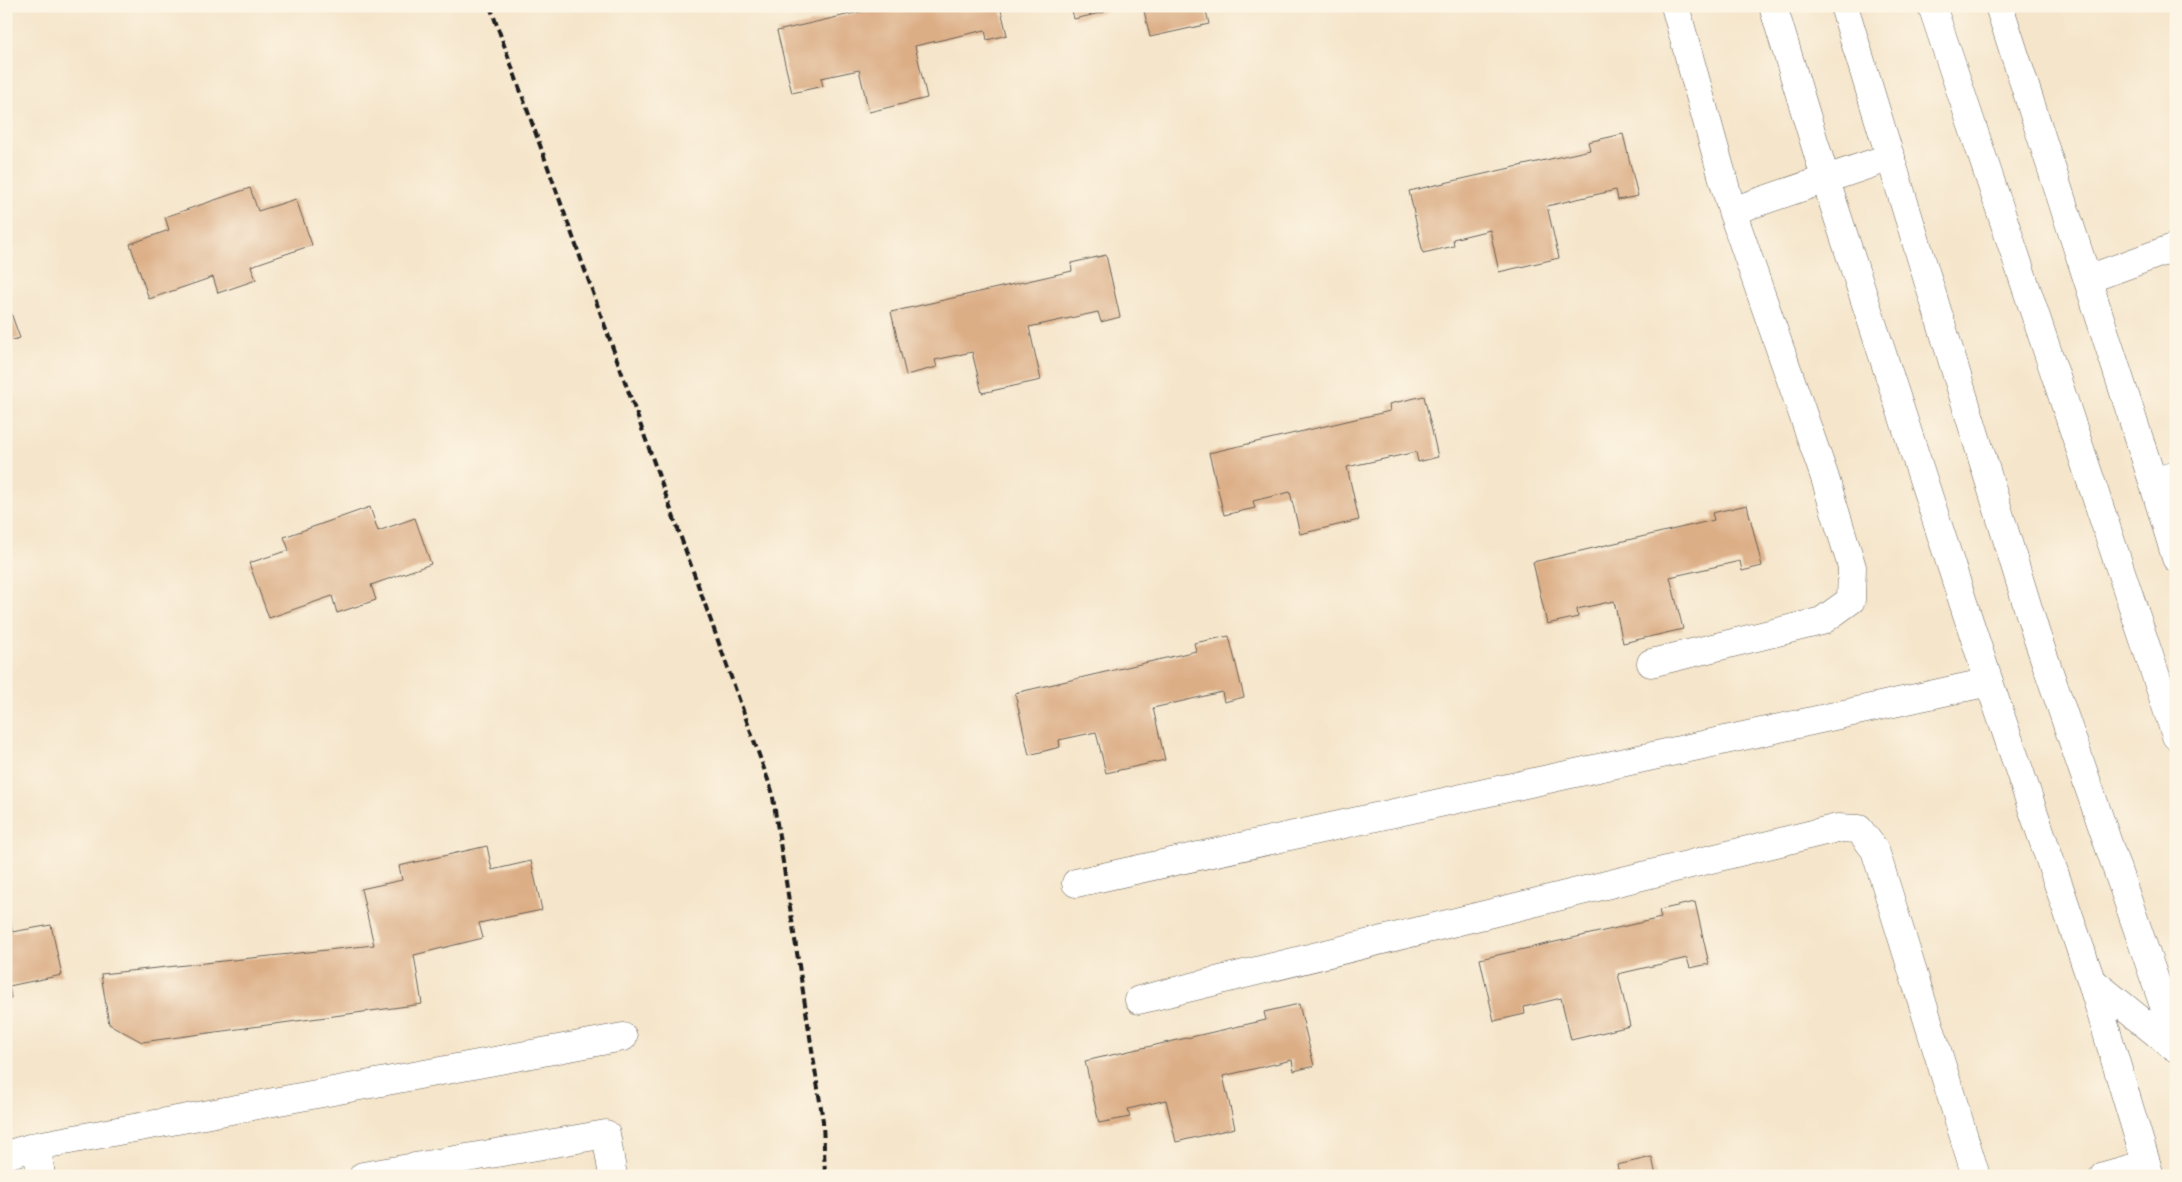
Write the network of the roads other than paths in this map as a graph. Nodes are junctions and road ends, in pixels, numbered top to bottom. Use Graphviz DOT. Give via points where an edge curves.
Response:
graph roads {
  1 [pos="1675,6"];
  2 [pos="1773,6"];
  3 [pos="1844,6"];
  4 [pos="1932,6"];
  5 [pos="1999,6"];
  6 [pos="1891,157"];
  7 [pos="1826,180"];
  8 [pos="1732,211"];
  9 [pos="2176,247"];
  10 [pos="2088,279"];
  11 [pos="2164,479"];
  12 [pos="2176,558"];
  13 [pos="1651,663"];
  14 [pos="1989,682"];
  15 [pos="2176,736"];
  16 [pos="1076,883"];
  17 [pos="2091,980"];
  18 [pos="1140,1000"];
  19 [pos="623,1037"];
  20 [pos="2176,1041"];
  21 [pos="2176,1049"];
  22 [pos="37,1146"];
  23 [pos="6,1155"];
  24 [pos="2148,1170"];
  25 [pos="42,1176"];
  26 [pos="363,1176"];
  27 [pos="613,1176"];
  28 [pos="1976,1176"];
  29 [pos="2104,1176"];
  1 -- 8 [label="street"];
  2 -- 7 [label="street"];
  3 -- 6 [label="street"];
  4 -- 15 [label="street"];
  5 -- 10 [label="street"];
  6 -- 7 [label="street"];
  6 -- 20 [label="street" via="2036,634"];
  7 -- 8 [label="street"];
  7 -- 14 [label="street"];
  8 -- 13 [label="street" via="1824,475 1852,567 1851,600 1822,621"];
  9 -- 10 [label="street"];
  10 -- 11 [label="street"];
  11 -- 12 [label="street"];
  14 -- 16 [label="street"];
  14 -- 17 [label="street"];
  17 -- 21 [label="street"];
  17 -- 24 [label="street"];
  18 -- 28 [label="street" via="1837,828 1859,829 1875,850"];
  19 -- 22 [label="street"];
  22 -- 23 [label="street"];
  22 -- 25 [label="street"];
  24 -- 29 [label="street"];
  26 -- 27 [label="street" via="606,1134"];
}
